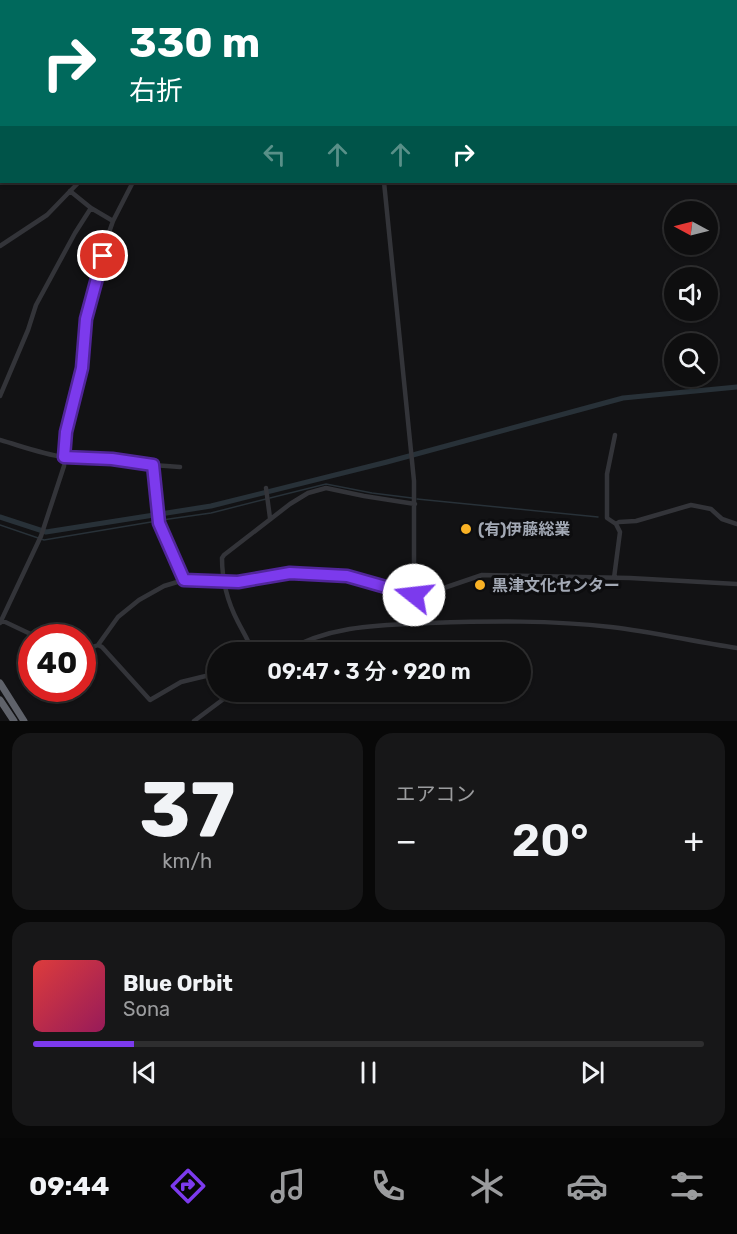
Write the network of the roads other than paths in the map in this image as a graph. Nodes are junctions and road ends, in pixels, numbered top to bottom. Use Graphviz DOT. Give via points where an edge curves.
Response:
graph roads {
  1 [pos="78,183"];
  2 [pos="133,183"];
  3 [pos="384,183"];
  4 [pos="70,191"];
  5 [pos="91,208"];
  6 [pos="114,221"];
  7 [pos="0,246"];
  8 [pos="0,380"];
  9 [pos="6,380"];
  10 [pos="0,396"];
  11 [pos="615,435"];
  12 [pos="0,440"];
  13 [pos="64,457"];
  14 [pos="153,465"];
  15 [pos="180,467"];
  16 [pos="266,488"];
  17 [pos="415,504"];
  18 [pos="270,518"];
  19 [pos="616,524"];
  20 [pos="737,524"];
  21 [pos="614,578"];
  22 [pos="184,580"];
  23 [pos="222,582"];
  24 [pos="737,585"];
  25 [pos="414,595"];
  26 [pos="1,622"];
  27 [pos="18,629"];
  28 [pos="247,642"];
  29 [pos="306,642"];
  30 [pos="98,645"];
  31 [pos="737,648"];
  32 [pos="207,676"];
  33 [pos="0,683"];
  34 [pos="0,700"];
  35 [pos="220,702"];
  36 [pos="14,721"];
  37 [pos="24,721"];
  38 [pos="194,721"];
  1 -- 4 [label="street"];
  2 -- 6 [label="street"];
  3 -- 17 [label="street"];
  4 -- 5 [label="street"];
  4 -- 7 [label="street" via="35,224"];
  5 -- 6 [label="street"];
  5 -- 9 [label="street" via="36,305"];
  6 -- 13 [label="street" via="86,319 82,368"];
  8 -- 9 [label="street"];
  9 -- 10 [label="street"];
  11 -- 19 [label="street" via="607,474 607,518"];
  12 -- 13 [label="street"];
  13 -- 14 [label="street"];
  13 -- 26 [label="street" via="44,529"];
  14 -- 15 [label="street"];
  14 -- 22 [label="street" via="159,523"];
  16 -- 18 [label="street"];
  17 -- 18 [label="street" via="326,488 308,493"];
  17 -- 25 [label="street"];
  18 -- 23 [label="street" via="222,558"];
  19 -- 20 [label="street" via="691,505 711,509 722,519"];
  19 -- 21 [label="street" via="620,543"];
  21 -- 24 [label="street"];
  21 -- 25 [label="street" via="482,575"];
  22 -- 23 [label="street"];
  22 -- 30 [label="street" via="139,600 118,617"];
  23 -- 25 [label="street" via="290,573 347,576"];
  23 -- 28 [label="street"];
  26 -- 27 [label="street"];
  29 -- 31 [label="street" via="357,627 501,621 609,626"];
  30 -- 32 [label="street" via="150,700 182,682"];
  33 -- 37 [label="highway"];
  34 -- 36 [label="highway"];
  35 -- 38 [label="street"];
}
